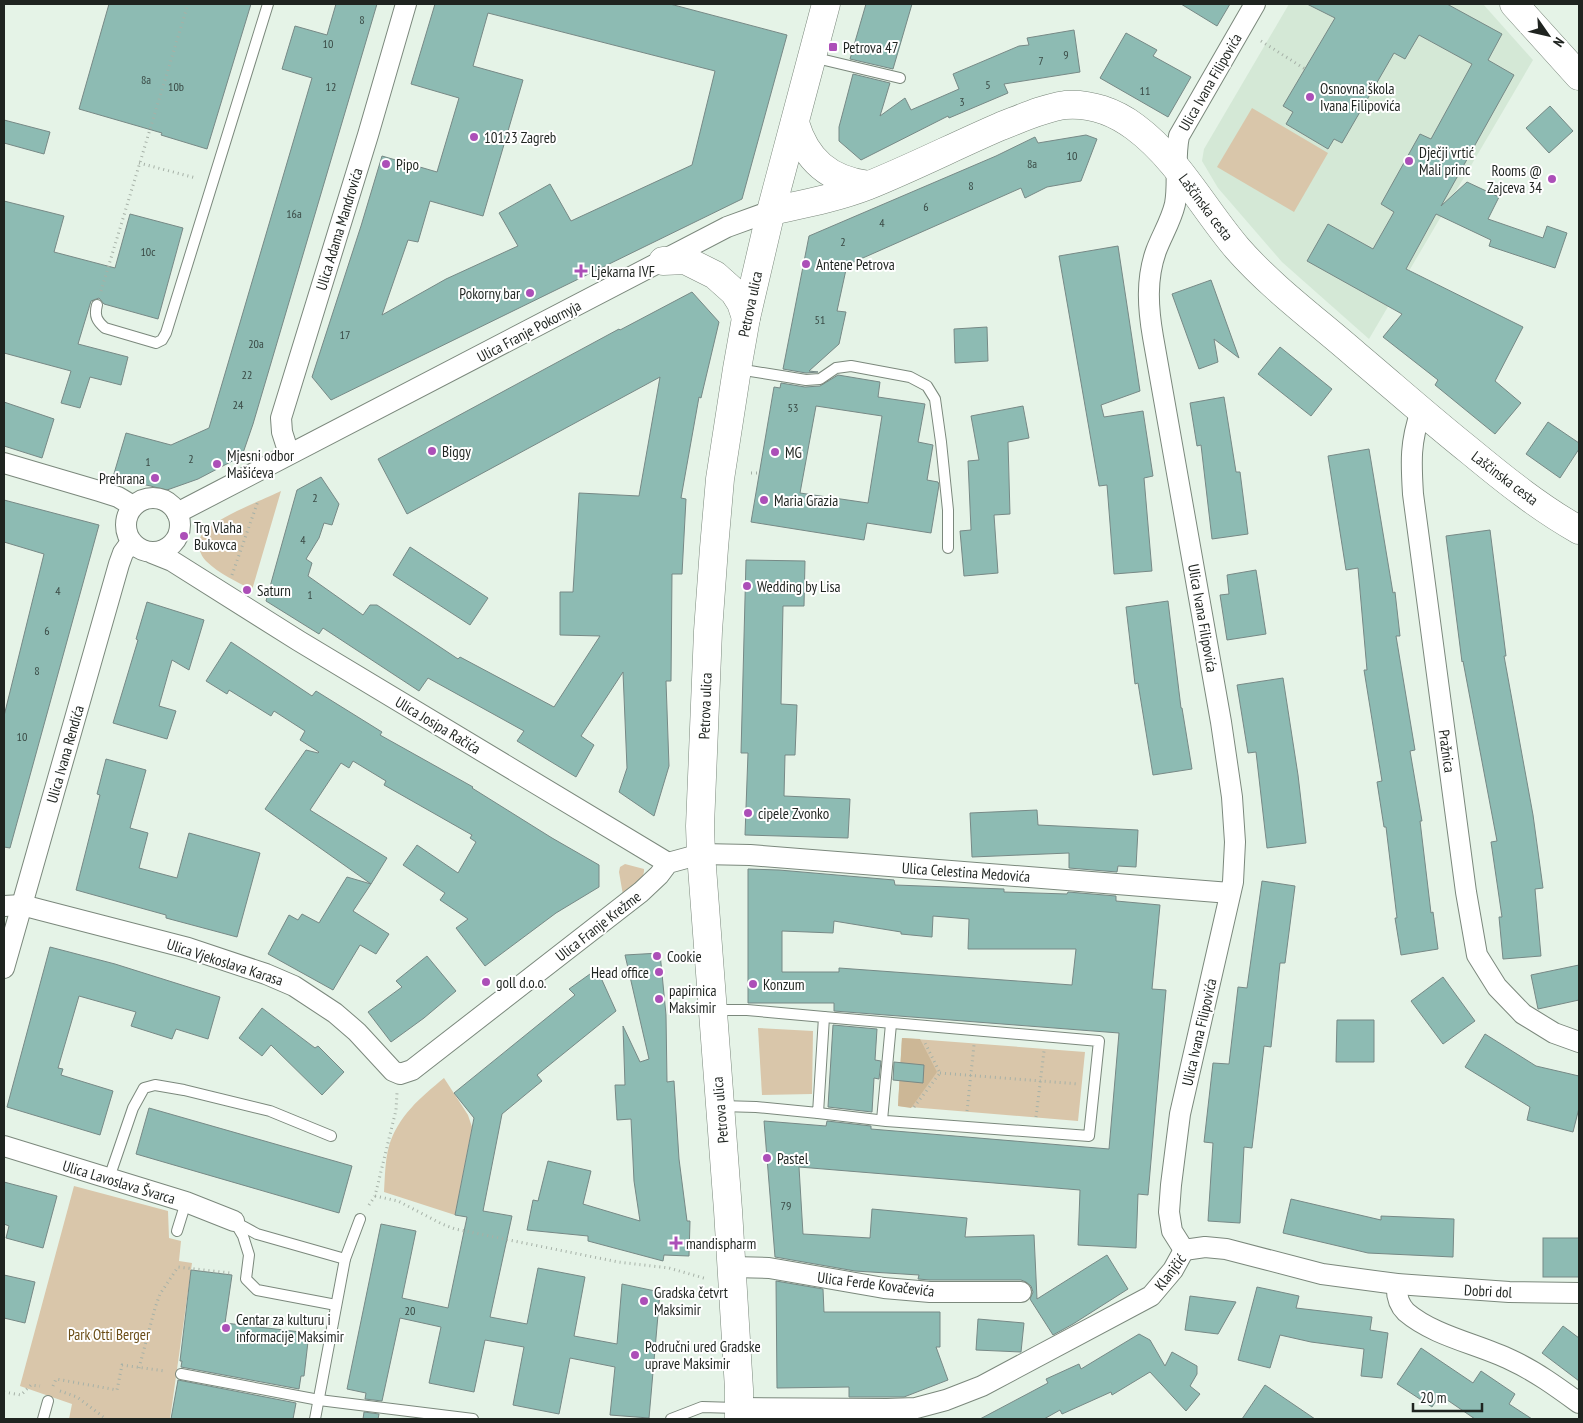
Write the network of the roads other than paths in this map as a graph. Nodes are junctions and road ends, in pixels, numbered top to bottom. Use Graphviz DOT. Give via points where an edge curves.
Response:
graph roads {
  1 [pos="268,4"];
  2 [pos="406,4"];
  3 [pos="824,4"];
  4 [pos="1256,4"];
  5 [pos="1514,4"];
  6 [pos="811,56"];
  7 [pos="1579,76"];
  8 [pos="900,78"];
  9 [pos="795,123"];
  10 [pos="1175,167"];
  11 [pos="868,185"];
  12 [pos="771,211"];
  13 [pos="663,261"];
  14 [pos="98,302"];
  15 [pos="746,318"];
  16 [pos="737,369"];
  17 [pos="1421,411"];
  18 [pos="289,454"];
  19 [pos="4,463"];
  20 [pos="133,506"];
  21 [pos="177,513"];
  22 [pos="1579,530"];
  23 [pos="131,542"];
  24 [pos="948,548"];
  25 [pos="152,553"];
  26 [pos="701,854"];
  27 [pos="668,862"];
  28 [pos="1230,893"];
  29 [pos="13,906"];
  30 [pos="4,968"];
  31 [pos="712,1010"];
  32 [pos="824,1017"];
  33 [pos="892,1024"];
  34 [pos="1579,1042"];
  35 [pos="400,1074"];
  36 [pos="720,1106"];
  37 [pos="818,1113"];
  38 [pos="882,1120"];
  39 [pos="331,1136"];
  40 [pos="4,1146"];
  41 [pos="109,1178"];
  42 [pos="186,1202"];
  43 [pos="360,1219"];
  44 [pos="234,1221"];
  45 [pos="177,1232"];
  46 [pos="1184,1250"];
  47 [pos="345,1259"];
  48 [pos="722,1274"];
  49 [pos="1397,1284"];
  50 [pos="1021,1292"];
  51 [pos="1579,1293"];
  52 [pos="336,1305"];
  53 [pos="181,1374"];
  54 [pos="319,1400"];
  55 [pos="48,1401"];
  56 [pos="1579,1403"];
  57 [pos="739,1414"];
  58 [pos="889,1414"];
  59 [pos="43,1419"];
  60 [pos="316,1419"];
  61 [pos="473,1419"];
  62 [pos="670,1419"];
  1 -- 14 [label="lane" via="162,340 156,343 105,328 95,314"];
  2 -- 18 [label="street, Ulica Adama Mandrovića" via="281,418"];
  3 -- 6 [label="street, Petrova ulica"];
  4 -- 10 [label="street, Ulica Ivana Filipovića" via="1183,127"];
  5 -- 7 [label="street"];
  6 -- 8 [label="lane"];
  6 -- 9 [label="street, Petrova ulica"];
  9 -- 11 [label="street" via="808,152 827,172 852,183"];
  9 -- 12 [label="street, Petrova ulica"];
  10 -- 11 [label="street, Laščinska cesta" via="1148,137 1120,117 1092,106 1065,105 1022,118"];
  10 -- 17 [label="street, Laščinska cesta" via="1237,248 1264,276"];
  10 -- 28 [label="street, Ulica Ivana Filipovića" via="1175,203 1152,265 1148,309 1232,797 1235,842"];
  11 -- 12 [label="street, Laščinska cesta" via="816,202"];
  12 -- 13 [label="street, Ulica Franje Pokornyja" via="727,227"];
  12 -- 15 [label="street, Petrova ulica"];
  13 -- 15 [label="street" via="685,260 715,275 734,292"];
  13 -- 18 [label="street, Ulica Franje Pokornyja"];
  15 -- 16 [label="street, Petrova ulica"];
  16 -- 24 [label="lane" via="806,380 820,379 836,368 851,366 910,377 927,386 935,399 941,442 948,510"];
  16 -- 26 [label="street, Petrova ulica" via="720,479 714,548"];
  17 -- 22 [label="street, Laščinska cesta" via="1514,487"];
  17 -- 34 [label="street, Pražnica" via="1413,438 1413,494 1466,892 1478,955 1498,987 1523,1014 1554,1033"];
  18 -- 21 [label="street"];
  19 -- 20 [label="street" via="99,490"];
  20 -- 21 [label="street" via="153,498 167,502"];
  20 -- 23 [label="street" via="126,520 127,536"];
  21 -- 25 [label="street" via="180,528 174,543"];
  23 -- 25 [label="street"];
  23 -- 29 [label="street, Ulica Ivana Rendića" via="119,564"];
  25 -- 27 [label="street, Ulica Josipa Račića" via="172,561 325,657"];
  26 -- 27 [label="street"];
  26 -- 28 [label="street, Ulica Celestina Medovića" via="750,855"];
  26 -- 31 [label="street, Petrova ulica"];
  27 -- 35 [label="street, Ulica Franje Krežme" via="641,892 412,1070"];
  28 -- 46 [label="street, Ulica Ivana Filipovića" via="1180,1114 1170,1212 1172,1231"];
  29 -- 30 [label="street, Ulica Ivana Rendića"];
  29 -- 35 [label="street, Ulica Vjekoslava Karasa" via="188,948 287,983 335,1012 386,1066"];
  31 -- 32 [label="lane"];
  31 -- 36 [label="street, Petrova ulica"];
  32 -- 33 [label="lane"];
  32 -- 37 [label="lane"];
  33 -- 38 [label="lane"];
  33 -- 38 [label="lane" via="1098,1041 1098,1051 1089,1136"];
  36 -- 37 [label="lane"];
  36 -- 48 [label="street, Petrova ulica"];
  37 -- 38 [label="lane"];
  39 -- 41 [label="lane" via="270,1111 155,1085 144,1088 134,1108"];
  40 -- 41 [label="street, Ulica Lavoslava Švarca"];
  41 -- 42 [label="street, Ulica Lavoslava Švarca"];
  42 -- 44 [label="street, Ulica Lavoslava Švarca"];
  42 -- 45 [label="lane"];
  43 -- 47 [label="lane"];
  44 -- 47 [label="lane" via="257,1234"];
  44 -- 52 [label="lane" via="249,1255 246,1279 257,1290"];
  46 -- 49 [label="street, Klanjčić" via="1226,1249 1322,1274"];
  46 -- 58 [label="street, Klanjčić" via="1173,1270 1151,1296 982,1386 946,1400"];
  47 -- 52 [label="lane"];
  48 -- 50 [label="street, Ulica Ferde Kovačevića" via="769,1268 884,1288 930,1292"];
  48 -- 57 [label="street, Petrova ulica"];
  49 -- 51 [label="street, Dobri dol"];
  49 -- 56 [label="street" via="1399,1304 1416,1320 1510,1359"];
  52 -- 54 [label="lane"];
  53 -- 54 [label="lane"];
  54 -- 60 [label="lane"];
  54 -- 61 [label="lane"];
  55 -- 59 [label="lane"];
  57 -- 58 [label="street, Klanjčić"];
  57 -- 62 [label="lane" via="702,1407"];
}
